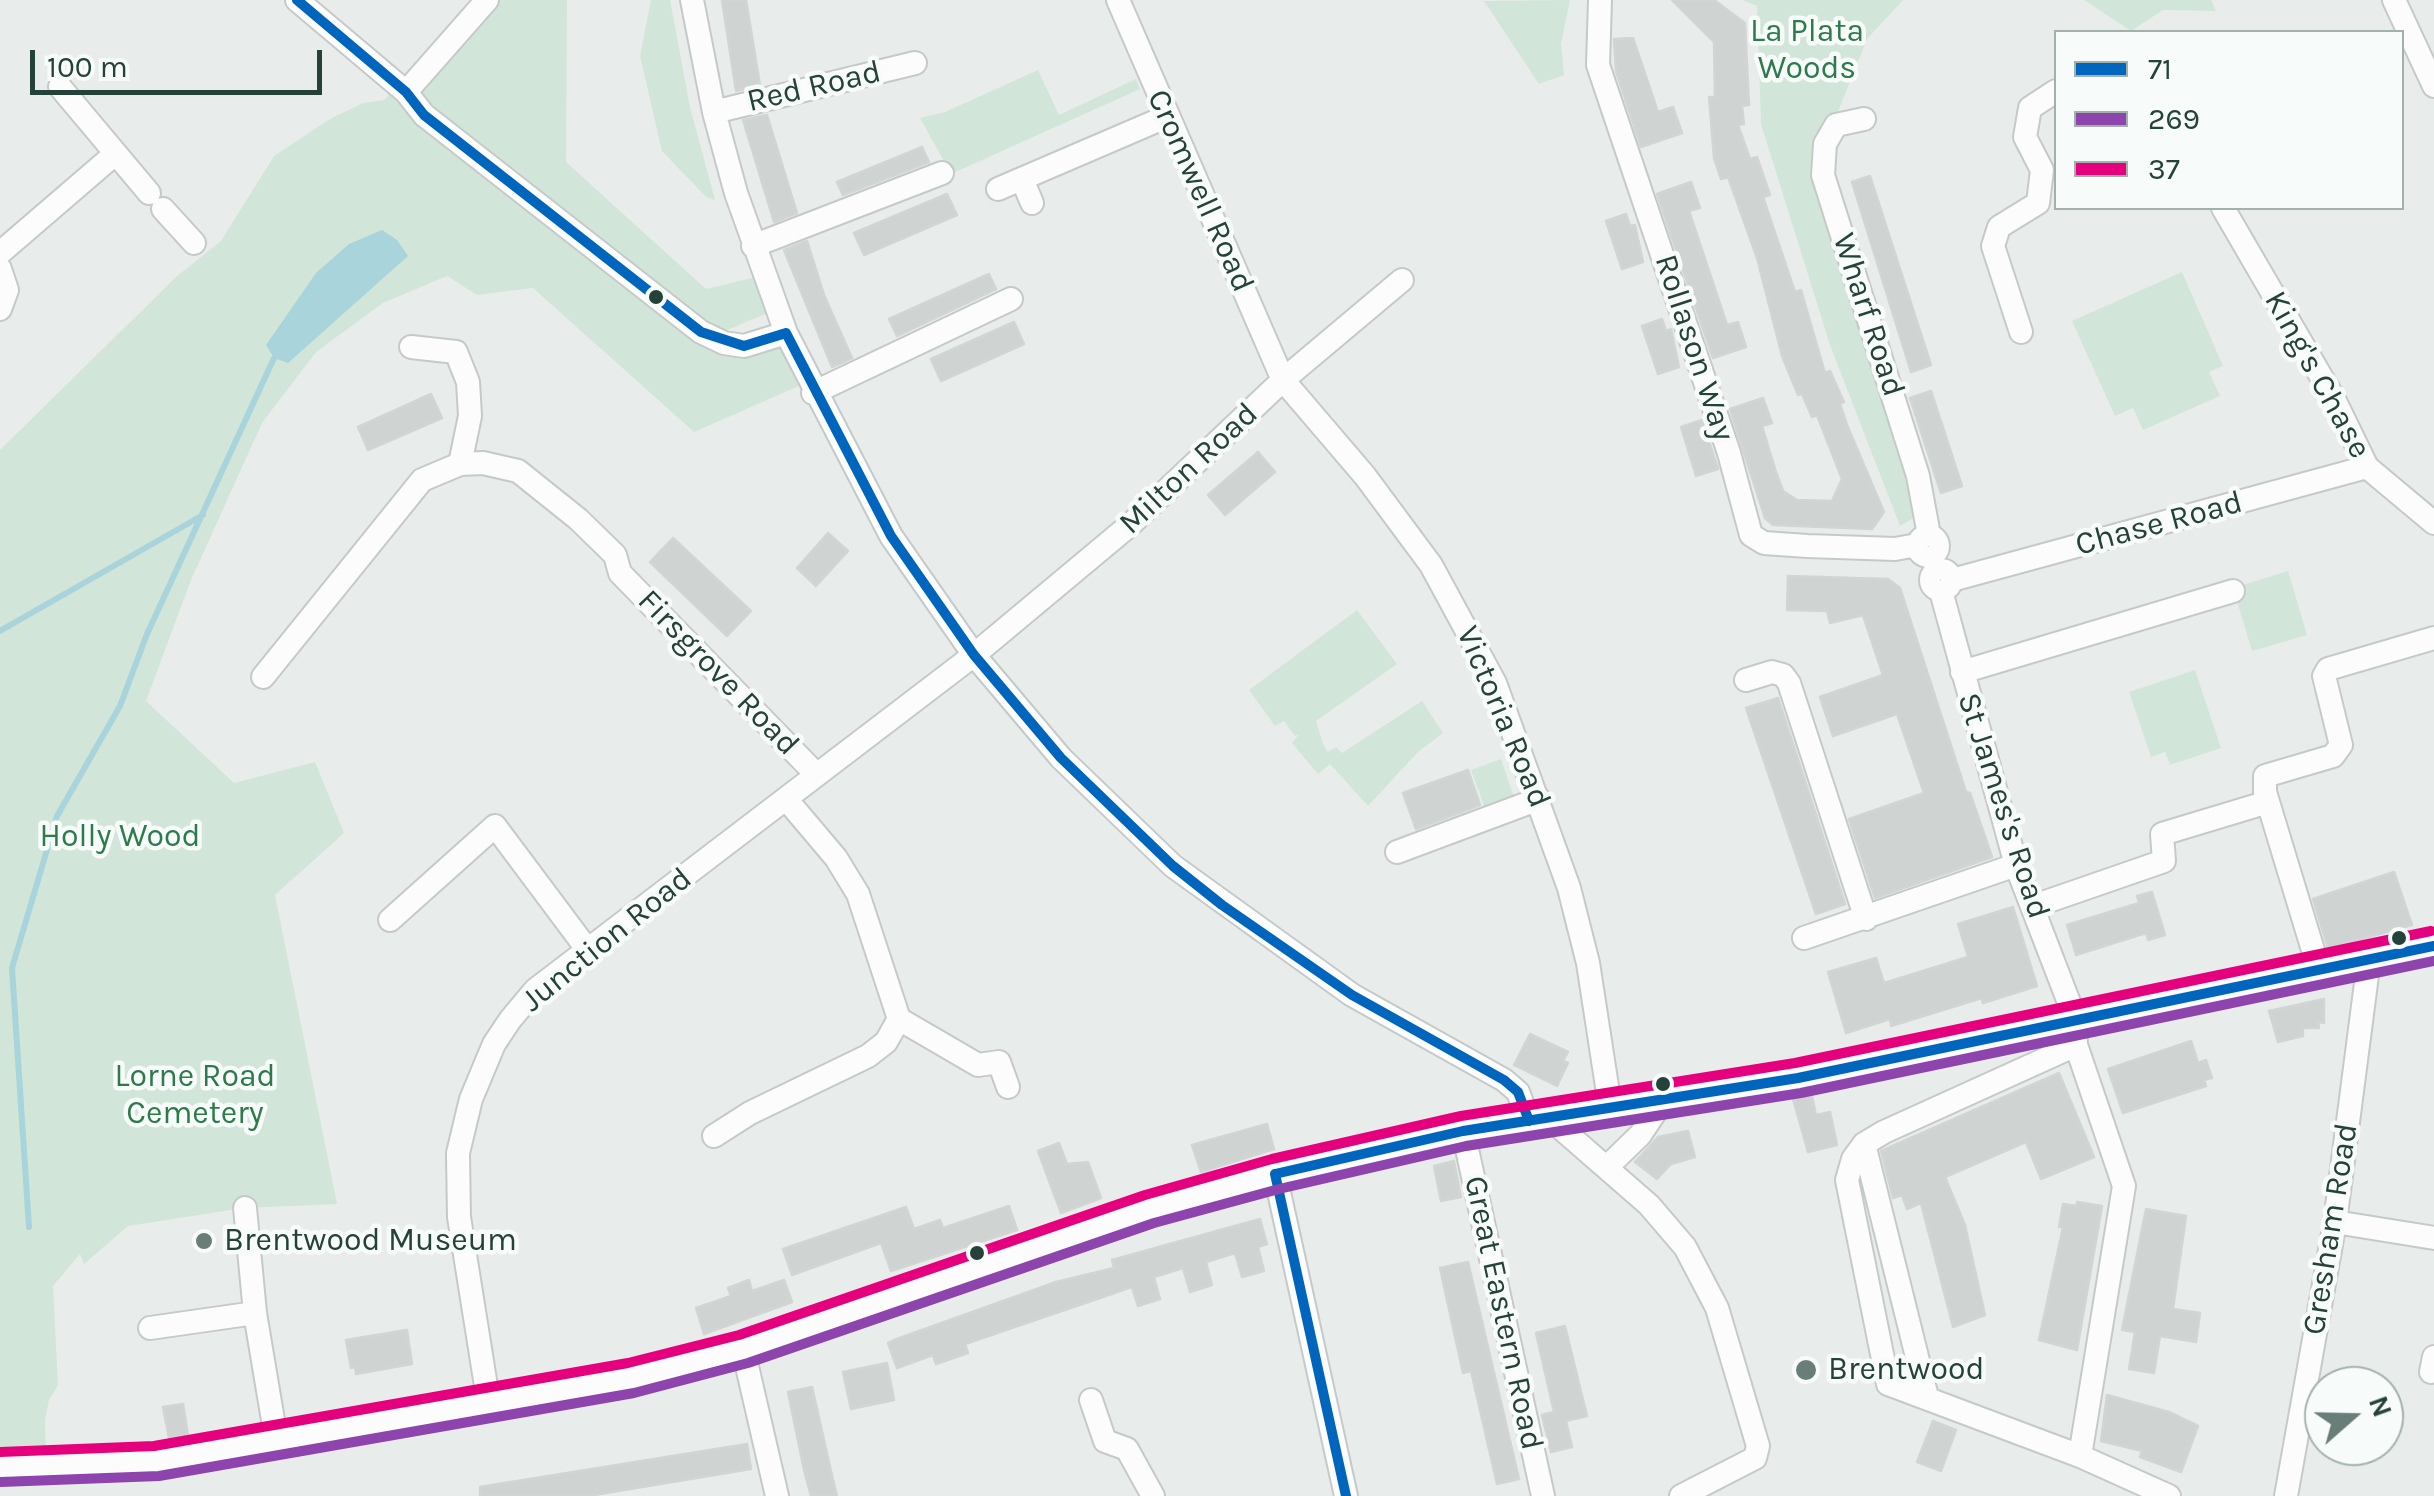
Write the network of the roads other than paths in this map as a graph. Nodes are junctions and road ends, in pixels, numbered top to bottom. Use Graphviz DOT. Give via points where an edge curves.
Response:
graph roads {
  1 [pos="297,0"];
  2 [pos="487,0"];
  3 [pos="692,0"];
  4 [pos="1118,0"];
  5 [pos="1600,0"];
  6 [pos="2394,0"];
  7 [pos="2428,60"];
  8 [pos="915,64"];
  9 [pos="2434,86"];
  10 [pos="60,87"];
  11 [pos="406,92"];
  12 [pos="2054,92"];
  13 [pos="714,112"];
  14 [pos="1168,116"];
  15 [pos="1864,119"];
  16 [pos="115,154"];
  17 [pos="2049,168"];
  18 [pos="942,173"];
  19 [pos="1022,179"];
  20 [pos="998,189"];
  21 [pos="1032,204"];
  22 [pos="2224,210"];
  23 [pos="194,244"];
  24 [pos="753,246"];
  25 [pos="0,253"];
  26 [pos="0,269"];
  27 [pos="1402,280"];
  28 [pos="1011,298"];
  29 [pos="0,308"];
  30 [pos="2021,332"];
  31 [pos="786,333"];
  32 [pos="411,348"];
  33 [pos="1284,380"];
  34 [pos="813,392"];
  35 [pos="460,464"];
  36 [pos="2367,468"];
  37 [pos="2434,523"];
  38 [pos="1934,563"];
  39 [pos="2233,591"];
  40 [pos="2434,638"];
  41 [pos="974,655"];
  42 [pos="1962,672"];
  43 [pos="263,677"];
  44 [pos="1746,680"];
  45 [pos="816,774"];
  46 [pos="1540,799"];
  47 [pos="787,800"];
  48 [pos="2268,802"];
  49 [pos="1397,852"];
  50 [pos="2016,865"];
  51 [pos="2034,906"];
  52 [pos="390,920"];
  53 [pos="1866,920"];
  54 [pos="1804,938"];
  55 [pos="2434,946"];
  56 [pos="588,949"];
  57 [pos="2381,959"];
  58 [pos="2434,966"];
  59 [pos="2320,970"];
  60 [pos="900,1019"];
  61 [pos="2076,1032"];
  62 [pos="1008,1087"];
  63 [pos="1677,1097"];
  64 [pos="1610,1106"];
  65 [pos="1539,1119"];
  66 [pos="1463,1130"];
  67 [pos="714,1136"];
  68 [pos="1864,1144"];
  69 [pos="1607,1167"];
  70 [pos="1276,1174"];
  71 [pos="244,1208"];
  72 [pos="2334,1222"];
  73 [pos="2434,1238"];
  74 [pos="255,1313"];
  75 [pos="150,1328"];
  76 [pos="743,1349"];
  77 [pos="1928,1397"];
  78 [pos="1091,1400"];
  79 [pos="489,1405"];
  80 [pos="276,1438"];
  81 [pos="2080,1456"];
  82 [pos="0,1467"];
  83 [pos="2132,1489"];
  84 [pos="777,1496"];
  85 [pos="1153,1496"];
  86 [pos="1346,1496"];
  87 [pos="1543,1496"];
  88 [pos="1681,1496"];
  89 [pos="2170,1496"];
  90 [pos="2286,1496"];
  1 -- 11 [label="street"];
  2 -- 11 [label="street"];
  3 -- 13 [label="street"];
  4 -- 14 [label="street, Cromwell Road"];
  5 -- 38 [label="street, Rollason Way" via="1598,64 1752,534 1764,543 1894,549"];
  6 -- 7 [label="street"];
  7 -- 9 [label="street"];
  8 -- 13 [label="street, Red Road"];
  10 -- 16 [label="street"];
  11 -- 31 [label="street" via="424,115 701,332 744,346"];
  12 -- 17 [label="street" via="2030,108 2026,138"];
  13 -- 24 [label="street"];
  14 -- 19 [label="street"];
  14 -- 33 [label="street, Cromwell Road"];
  15 -- 38 [label="street, Wharf Road" via="1836,125 1825,144 1823,175 1918,476"];
  16 -- 23 [label="street"];
  16 -- 25 [label="street"];
  17 -- 30 [label="street" via="2038,202 1999,227 1993,246"];
  18 -- 24 [label="street"];
  19 -- 20 [label="street"];
  19 -- 21 [label="street"];
  22 -- 36 [label="street, King's Chase"];
  24 -- 31 [label="street"];
  26 -- 29 [label="street" via="7,290"];
  27 -- 33 [label="street, Milton Road"];
  28 -- 34 [label="street"];
  31 -- 34 [label="street"];
  32 -- 35 [label="street" via="456,352 468,382 470,416"];
  33 -- 41 [label="street, Milton Road" via="1131,524"];
  33 -- 46 [label="street, Victoria Road" via="1431,564 1496,683"];
  34 -- 41 [label="street" via="891,536"];
  35 -- 43 [label="street" via="422,480"];
  35 -- 45 [label="street, Firsgrove Road" via="518,471 578,519 615,555 620,573"];
  36 -- 37 [label="street, King's Chase"];
  36 -- 38 [label="street, Chase Road"];
  38 -- 42 [label="street, St James's Road"];
  39 -- 42 [label="street"];
  40 -- 48 [label="street" via="2328,669 2324,676 2342,745 2333,756 2265,776"];
  41 -- 45 [label="street, Junction Road"];
  41 -- 65 [label="street" via="1061,758 1173,866 1352,995 1504,1080"];
  42 -- 50 [label="street, St James's Road"];
  44 -- 53 [label="street" via="1772,672 1789,683"];
  45 -- 47 [label="street, Junction Road"];
  46 -- 49 [label="street"];
  46 -- 64 [label="street, Victoria Road" via="1569,888"];
  47 -- 56 [label="street, Junction Road"];
  47 -- 60 [label="street" via="858,894"];
  48 -- 51 [label="street" via="2162,834 2164,861"];
  48 -- 59 [label="street"];
  50 -- 51 [label="street, St James's Road"];
  50 -- 53 [label="street"];
  51 -- 61 [label="street, St James's Road"];
  52 -- 56 [label="street" via="495,826"];
  53 -- 54 [label="street"];
  55 -- 57 [label="main road"];
  56 -- 79 [label="street, Junction Road" via="535,990 494,1044 470,1099 458,1153 459,1217"];
  57 -- 58 [label="main road"];
  57 -- 59 [label="main road"];
  57 -- 72 [label="street, Gresham Road"];
  59 -- 61 [label="main road"];
  60 -- 62 [label="street" via="978,1065 999,1062"];
  60 -- 67 [label="street" via="868,1056"];
  61 -- 63 [label="main road"];
  61 -- 68 [label="street"];
  61 -- 81 [label="street, St James's Road" via="2124,1186"];
  63 -- 64 [label="main road"];
  63 -- 69 [label="street"];
  64 -- 65 [label="main road"];
  65 -- 66 [label="main road"];
  65 -- 69 [label="street"];
  66 -- 70 [label="main road"];
  66 -- 87 [label="street, Great Eastern Road"];
  68 -- 77 [label="street"];
  68 -- 77 [label="street" via="1846,1180 1888,1384"];
  69 -- 88 [label="street" via="1649,1205 1700,1271 1734,1354 1754,1428 1754,1458"];
  70 -- 76 [label="main road" via="1150,1209"];
  70 -- 86 [label="street"];
  71 -- 74 [label="street"];
  72 -- 73 [label="street"];
  72 -- 90 [label="street, Gresham Road"];
  74 -- 75 [label="street"];
  74 -- 80 [label="street"];
  76 -- 79 [label="main road"];
  76 -- 84 [label="street"];
  77 -- 81 [label="street"];
  78 -- 85 [label="street" via="1105,1441 1127,1449"];
  79 -- 80 [label="main road"];
  80 -- 82 [label="main road" via="137,1463"];
  81 -- 83 [label="street"];
  83 -- 89 [label="street"];
}
